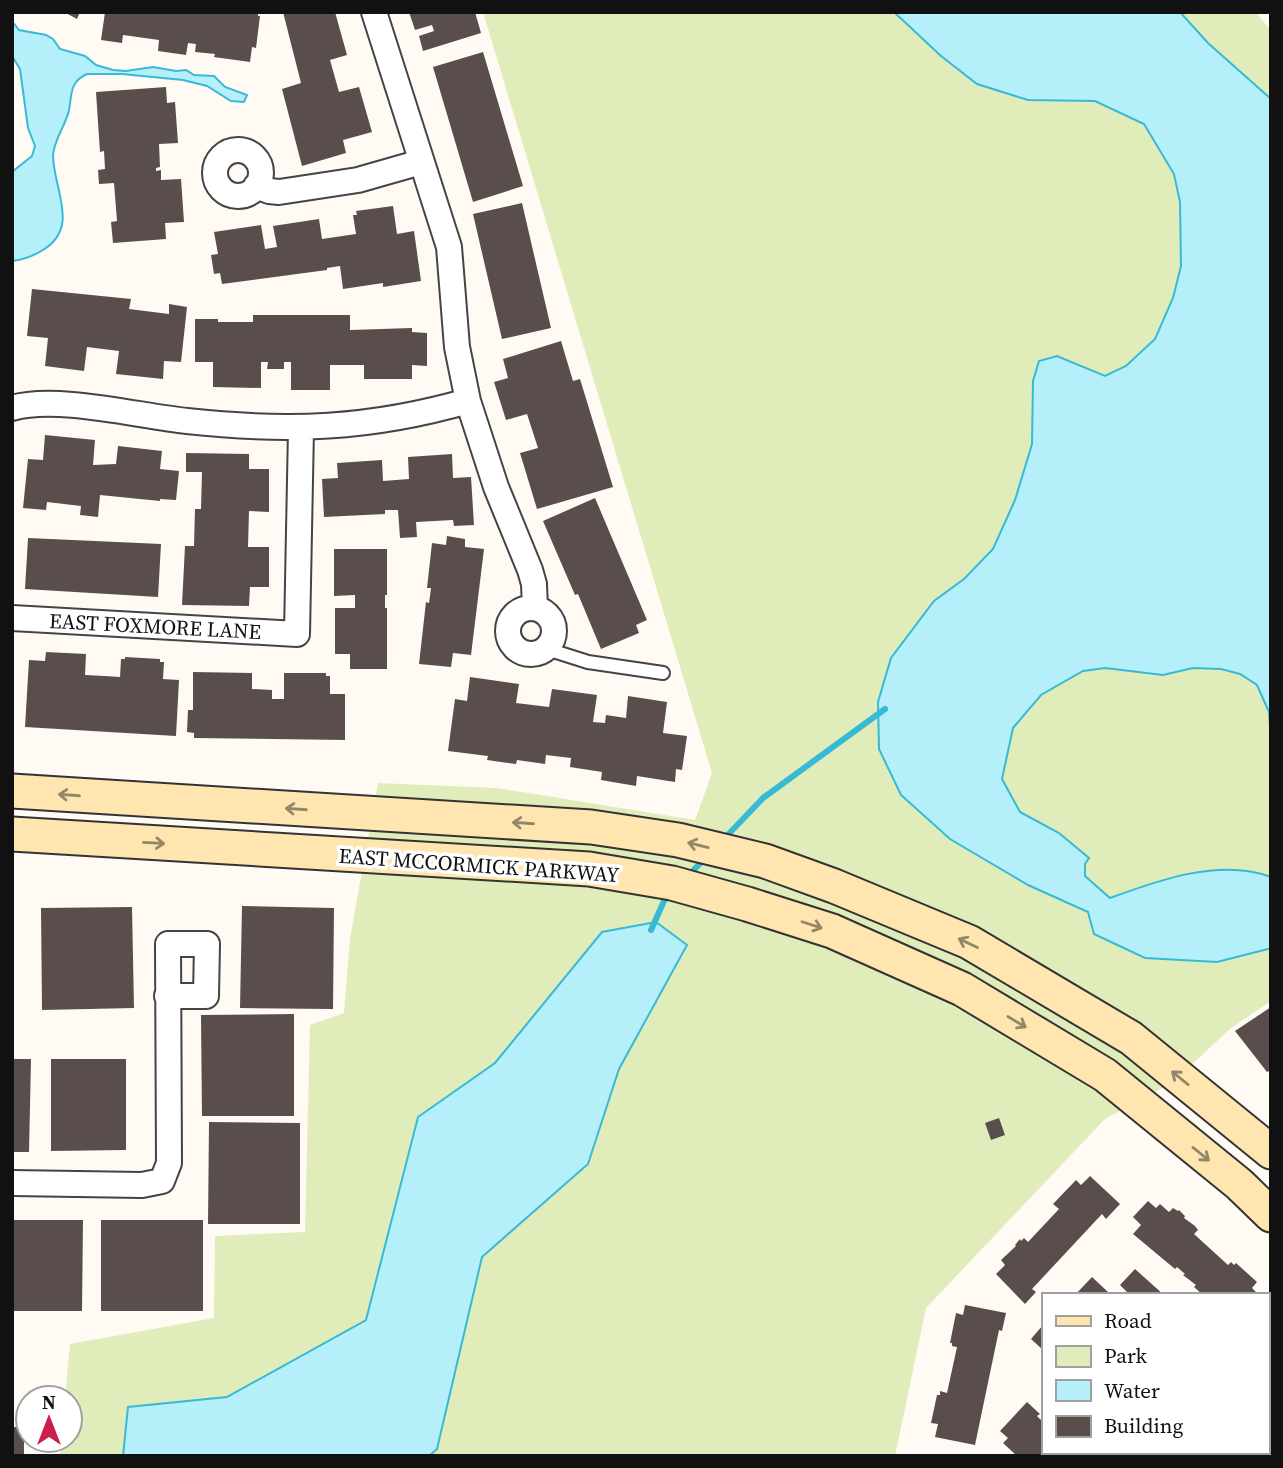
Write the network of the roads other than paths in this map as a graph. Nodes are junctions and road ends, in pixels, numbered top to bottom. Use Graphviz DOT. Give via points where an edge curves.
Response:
graph roads {
  1 [pos="374,12"];
  2 [pos="421,162"];
  3 [pos="256,186"];
  4 [pos="468,401"];
  5 [pos="12,408"];
  6 [pos="301,429"];
  7 [pos="535,608"];
  8 [pos="12,618"];
  9 [pos="547,649"];
  10 [pos="663,673"];
  11 [pos="12,791"];
  12 [pos="12,834"];
  13 [pos="167,996"];
  14 [pos="1271,1152"];
  15 [pos="12,1183"];
  16 [pos="1271,1215"];
  1 -- 2 [label="street"];
  2 -- 3 [label="street" via="358,180 279,192"];
  2 -- 4 [label="street" via="449,247 457,347"];
  4 -- 6 [label="street" via="396,419"];
  4 -- 7 [label="street" via="530,570"];
  5 -- 6 [label="street" via="51,403 184,421"];
  6 -- 8 [label="street, EAST FOXMORE LANE" via="297,634"];
  7 -- 9 [label="street" via="546,613 554,627"];
  7 -- 9 [label="street" via="513,617 509,637 524,653"];
  9 -- 10 [label="lane" via="587,662"];
  14 -- 11 [label="main road, EAST MCCORMICK PARKWAY, one-way" via="1131,1038 969,942 765,862 678,840 591,827"];
  12 -- 16 [label="main road, EAST MCCORMICK PARKWAY, one-way" via="589,869 672,883 747,904 832,931 962,989 1105,1076"];
  13 -- 15 [label="street" via="169,1163 162,1181 142,1185"];
}
